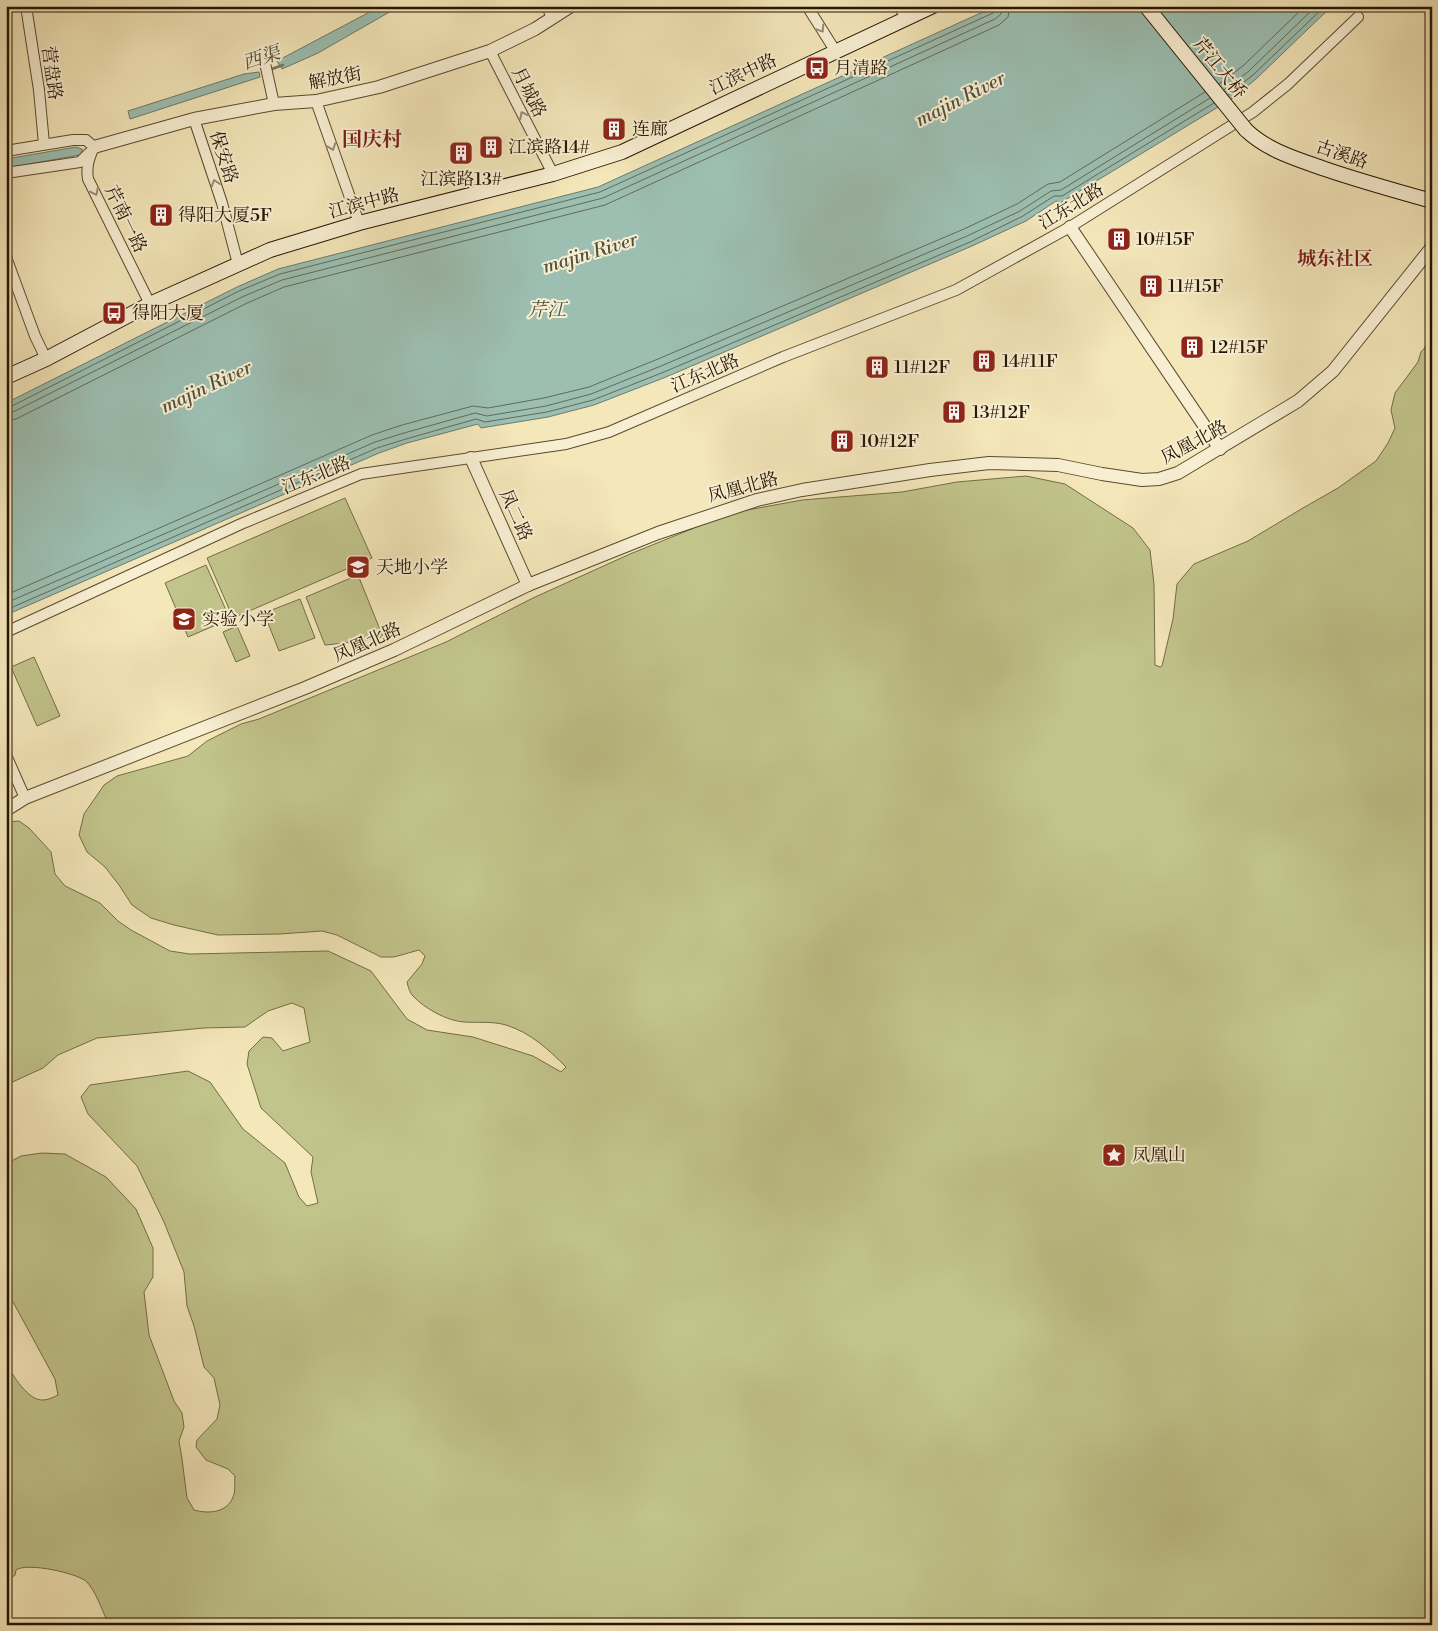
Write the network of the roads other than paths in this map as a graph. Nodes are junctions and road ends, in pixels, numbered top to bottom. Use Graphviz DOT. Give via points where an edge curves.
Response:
graph roads {
  1 [pos="26,6"];
  2 [pos="571,6"];
  3 [pos="807,6"];
  4 [pos="933,6"];
  5 [pos="1146,6"];
  6 [pos="550,12"];
  7 [pos="903,12"];
  8 [pos="1358,17"];
  9 [pos="490,51"];
  10 [pos="836,52"];
  11 [pos="265,64"];
  12 [pos="316,101"];
  13 [pos="274,104"];
  14 [pos="194,119"];
  15 [pos="1246,130"];
  16 [pos="44,144"];
  17 [pos="94,147"];
  18 [pos="6,152"];
  19 [pos="6,173"];
  20 [pos="553,174"];
  21 [pos="1432,201"];
  22 [pos="359,223"];
  23 [pos="1070,227"];
  24 [pos="1432,247"];
  25 [pos="6,257"];
  26 [pos="238,264"];
  27 [pos="11,287"];
  28 [pos="150,304"];
  29 [pos="46,359"];
  30 [pos="6,378"];
  31 [pos="1220,449"];
  32 [pos="471,458"];
  33 [pos="528,585"];
  34 [pos="6,632"];
  35 [pos="6,755"];
  36 [pos="25,798"];
  37 [pos="6,810"];
  1 -- 16 [label="street, 营盘路"];
  2 -- 6 [label="street, 解放街"];
  3 -- 10 [label="street, one-way"];
  4 -- 7 [label="main road, 江滨中路"];
  5 -- 15 [label="main road, 芹江大桥, bridge"];
  6 -- 9 [label="street, 解放街" via="535,29"];
  7 -- 10 [label="main road, 江滨中路"];
  8 -- 23 [label="street, 江东北路" via="1259,108"];
  9 -- 12 [label="street, 解放街" via="378,87"];
  20 -- 9 [label="street, 月城路, one-way"];
  10 -- 20 [label="main road, 江滨中路" via="623,151"];
  11 -- 13 [label="street"];
  12 -- 13 [label="street, 解放街"];
  12 -- 22 [label="street, one-way"];
  13 -- 14 [label="street, 解放街"];
  14 -- 17 [label="street, 解放街"];
  26 -- 14 [label="street, 保安路, one-way"];
  15 -- 21 [label="main road, 古溪路" via="1288,156"];
  16 -- 17 [label="street" via="86,140"];
  16 -- 18 [label="street"];
  17 -- 19 [label="street, 解放街" via="80,162"];
  17 -- 28 [label="street, 芹南一路, one-way" via="86,169 88,179"];
  20 -- 22 [label="main road, 江滨中路"];
  22 -- 26 [label="main road, 江滨中路" via="270,250"];
  23 -- 31 [label="street"];
  23 -- 32 [label="street, 江东北路" via="956,290 783,356 609,432 566,444"];
  24 -- 31 [label="street, 凤凰北路" via="1333,371 1298,402"];
  25 -- 27 [label="street"];
  26 -- 28 [label="main road, 江滨中路"];
  27 -- 29 [label="street"];
  28 -- 29 [label="main road, 江滨中路"];
  29 -- 30 [label="main road, 江滨中路"];
  31 -- 33 [label="street, 凤凰北路" via="1178,473 1159,479 1142,480 1058,465 989,463 802,490 707,515"];
  32 -- 33 [label="street, 凤二路"];
  32 -- 34 [label="street, 江东北路" via="361,474 241,524"];
  33 -- 36 [label="street, 凤凰北路" via="394,650 314,684"];
  35 -- 36 [label="street"];
  36 -- 37 [label="street, 凤凰北路"];
}
